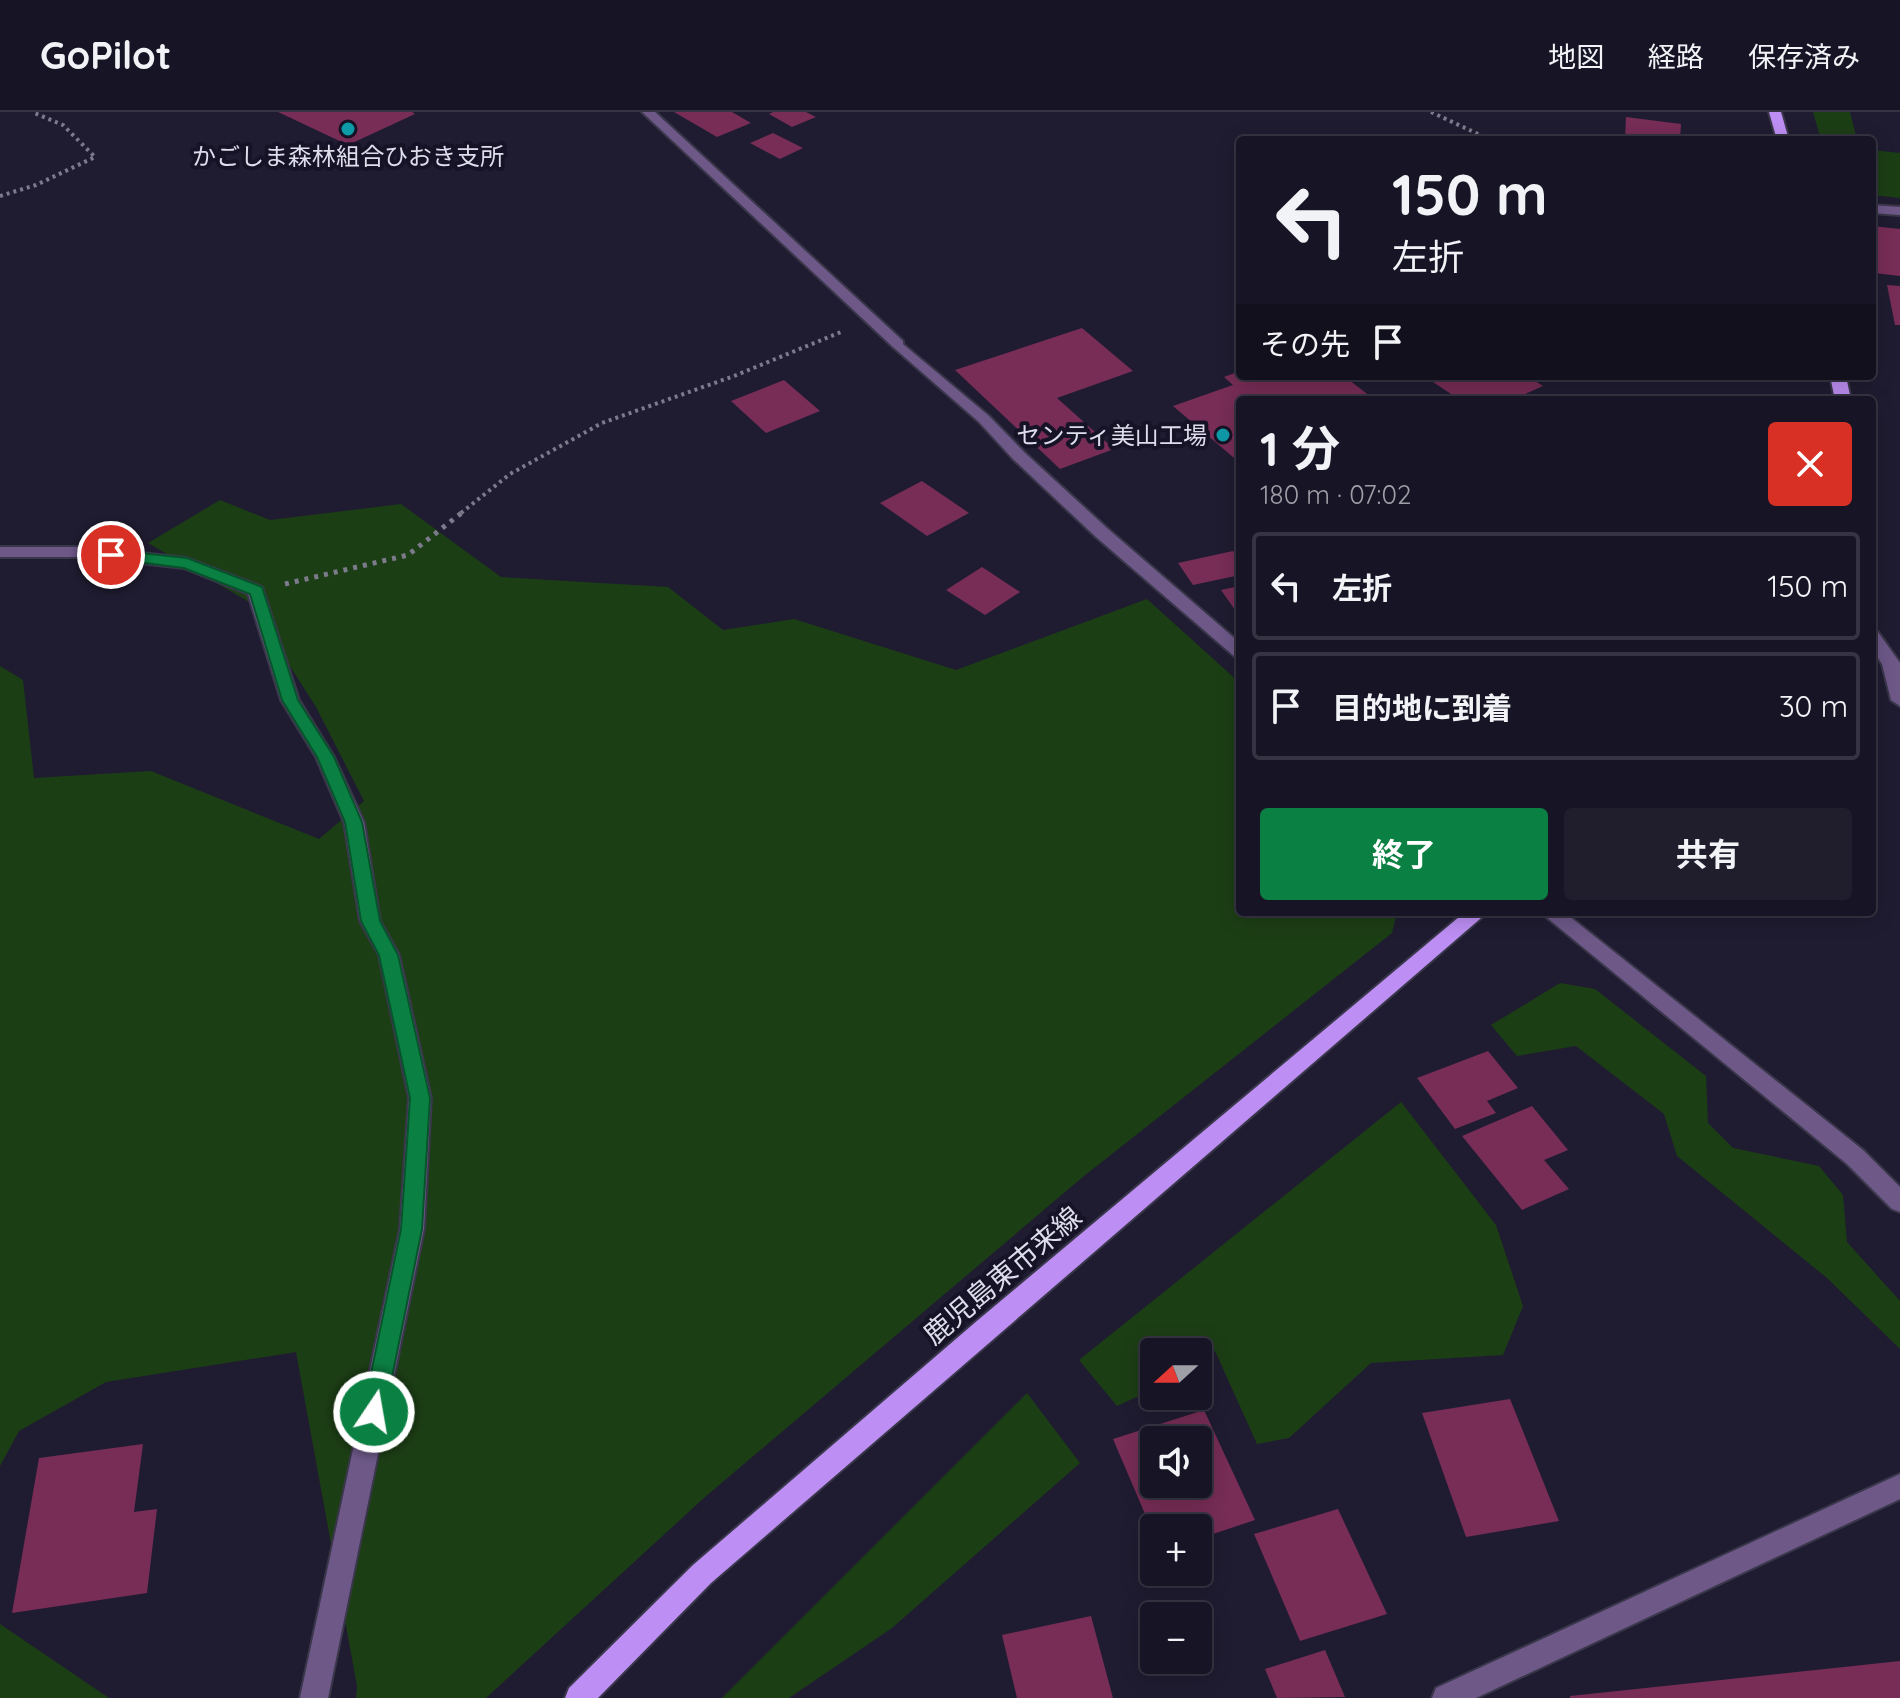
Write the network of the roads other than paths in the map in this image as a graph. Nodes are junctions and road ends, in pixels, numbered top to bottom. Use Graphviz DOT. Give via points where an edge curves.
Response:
graph roads {
  1 [pos="648,112"];
  2 [pos="1775,112"];
  3 [pos="1782,136"];
  4 [pos="1876,209"];
  5 [pos="1900,211"];
  6 [pos="0,552"];
  7 [pos="1876,642"];
  8 [pos="1236,649"];
  9 [pos="1900,700"];
  10 [pos="1473,916"];
  11 [pos="1555,916"];
  12 [pos="1900,1202"];
  13 [pos="1900,1486"];
  14 [pos="314,1698"];
  15 [pos="579,1698"];
  16 [pos="1446,1698"];
  1 -- 8 [label="street" via="1102,533"];
  2 -- 3 [label="main road"];
  4 -- 5 [label="street"];
  6 -- 14 [label="street" via="86,552 187,563 256,591 290,700 325,757 354,822 370,921 389,955 420,1098 412,1229"];
  7 -- 9 [label="street" via="1891,663"];
  10 -- 15 [label="main road, 鹿児島東市来線" via="714,1563"];
  11 -- 12 [label="street" via="1855,1157"];
  13 -- 16 [label="street"];
}
